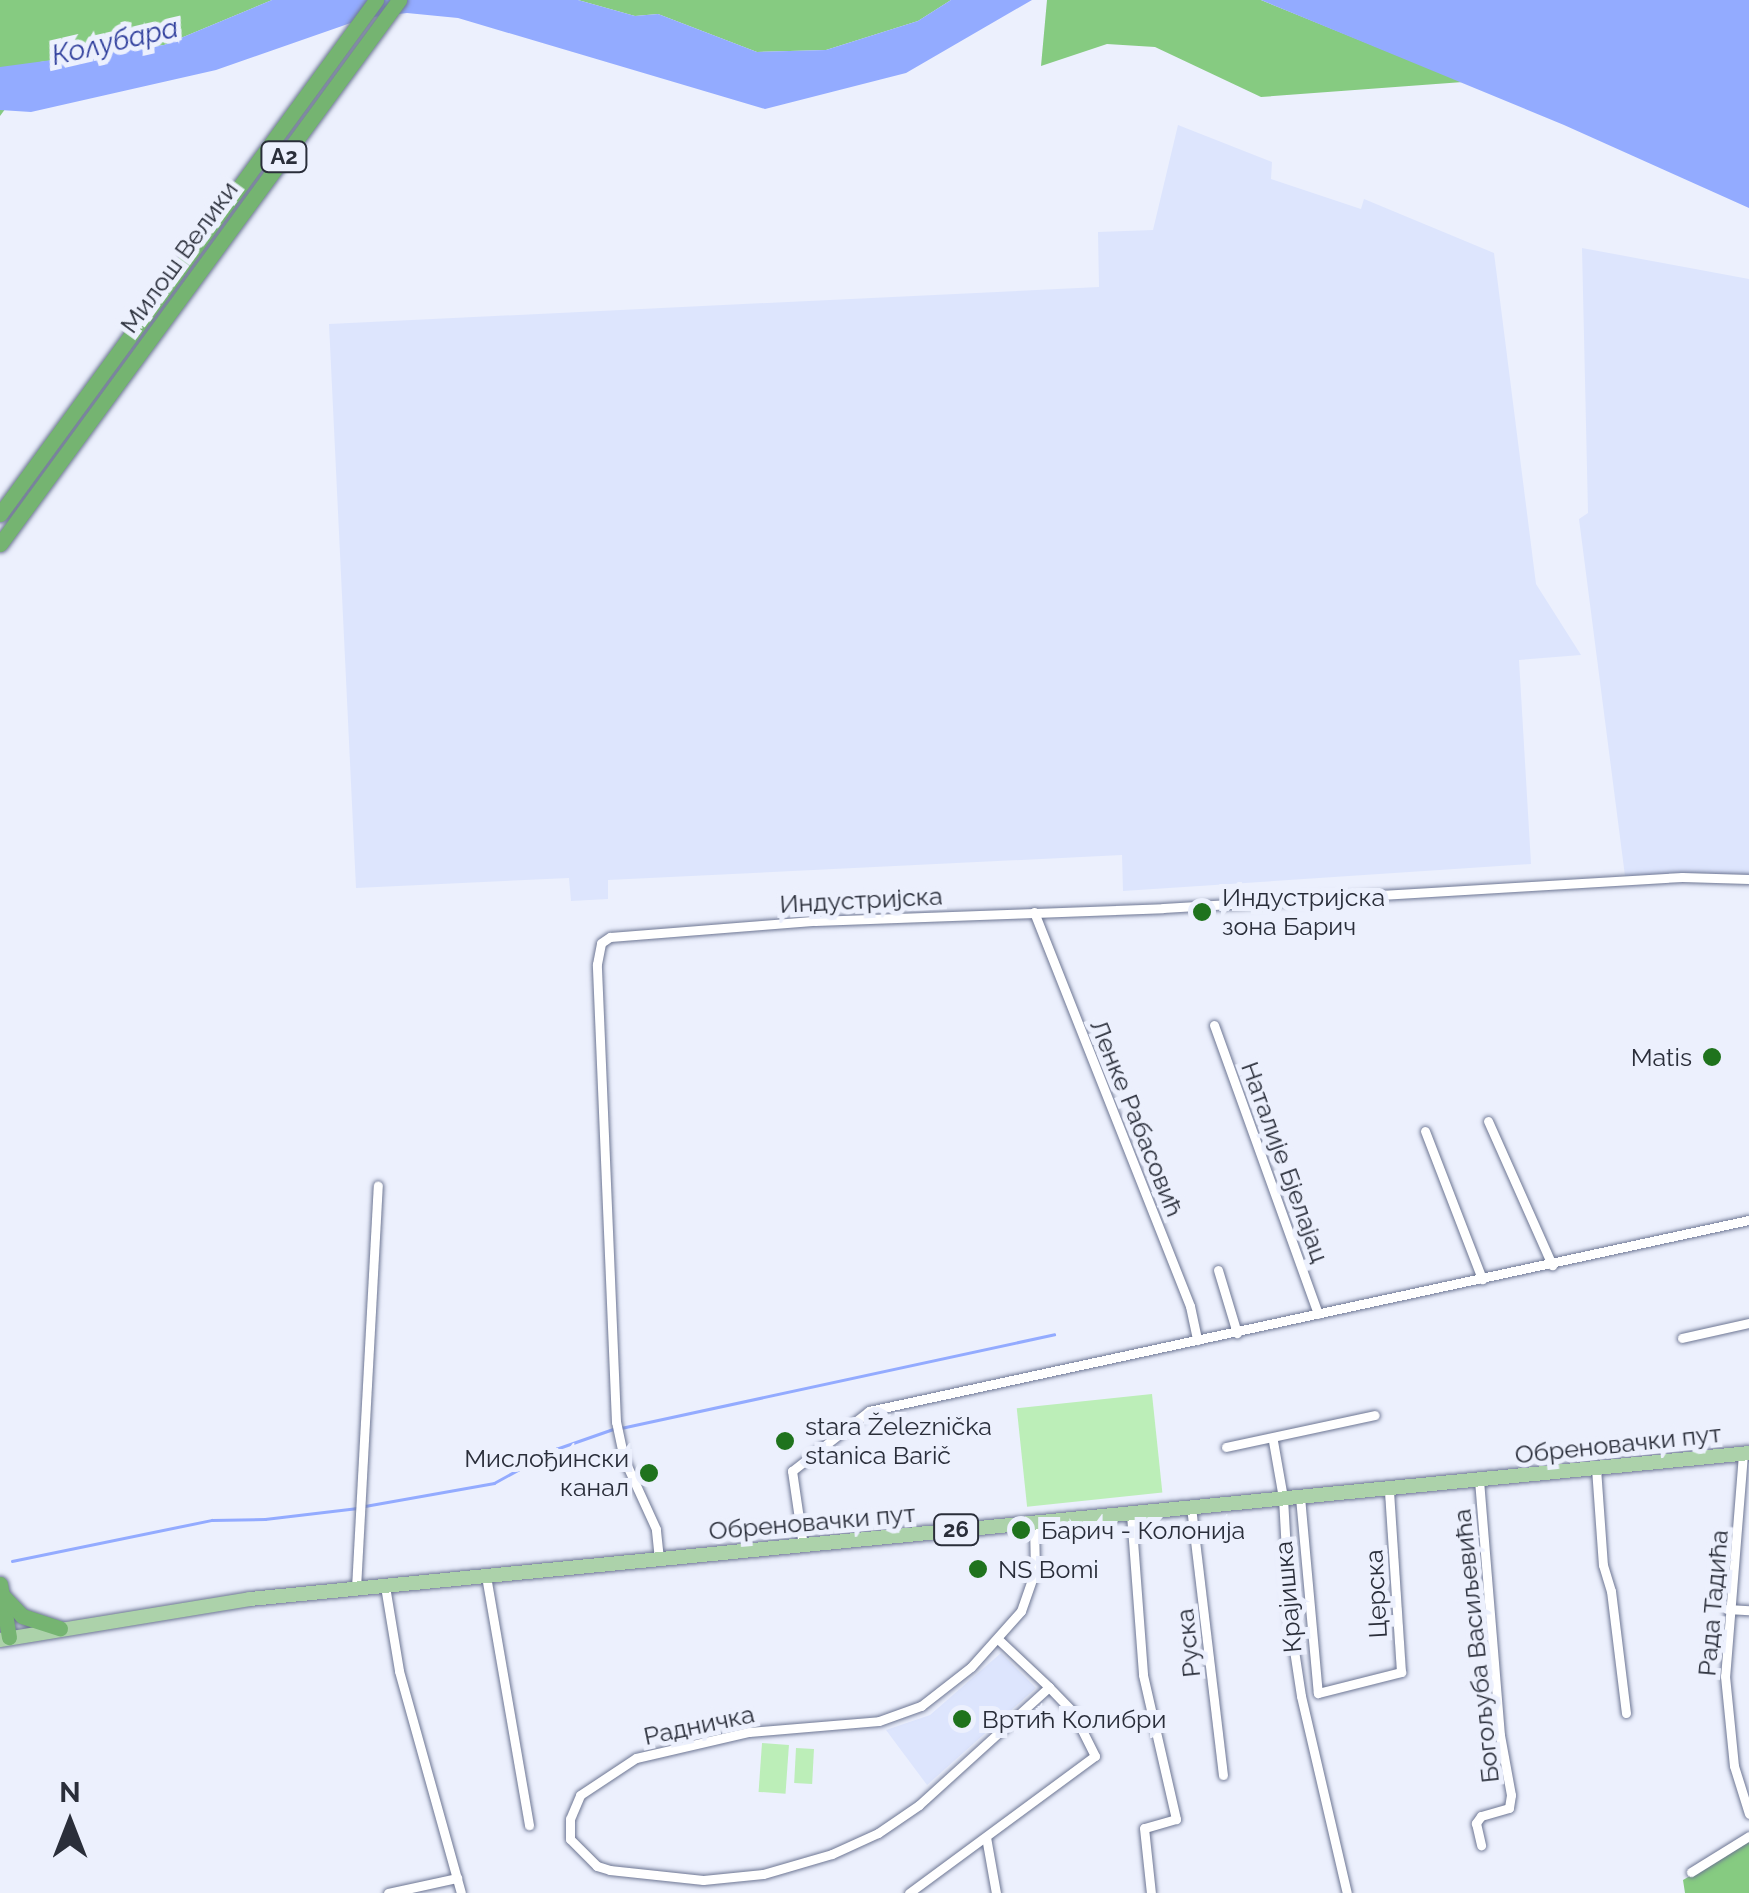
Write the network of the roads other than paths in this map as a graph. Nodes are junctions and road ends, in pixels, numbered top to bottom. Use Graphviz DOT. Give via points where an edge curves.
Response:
graph roads {
  1 [pos="376,0"];
  2 [pos="399,0"];
  3 [pos="0,514"];
  4 [pos="0,544"];
  5 [pos="1749,879"];
  6 [pos="1034,912"];
  7 [pos="1214,1024"];
  8 [pos="1488,1121"];
  9 [pos="1425,1131"];
  10 [pos="378,1186"];
  11 [pos="1749,1220"];
  12 [pos="1552,1266"];
  13 [pos="1218,1270"];
  14 [pos="1482,1279"];
  15 [pos="1318,1314"];
  16 [pos="1749,1324"];
  17 [pos="1237,1333"];
  18 [pos="1682,1338"];
  19 [pos="1198,1340"];
  20 [pos="1375,1414"];
  21 [pos="1272,1440"];
  22 [pos="1226,1448"];
  23 [pos="1746,1453"];
  24 [pos="1596,1468"];
  25 [pos="1480,1480"];
  26 [pos="1389,1489"];
  27 [pos="1300,1497"];
  28 [pos="1284,1498"];
  29 [pos="1191,1508"];
  30 [pos="1131,1514"];
  31 [pos="1034,1523"];
  32 [pos="804,1546"];
  33 [pos="1736,1549"];
  34 [pos="1749,1549"];
  35 [pos="659,1560"];
  36 [pos="486,1576"];
  37 [pos="385,1586"];
  38 [pos="356,1588"];
  39 [pos="1,1590"];
  40 [pos="1727,1609"];
  41 [pos="1749,1610"];
  42 [pos="60,1628"];
  43 [pos="5,1638"];
  44 [pos="999,1640"];
  45 [pos="1049,1687"];
  46 [pos="1318,1693"];
  47 [pos="1626,1713"];
  48 [pos="1223,1774"];
  49 [pos="1749,1814"];
  50 [pos="529,1825"];
  51 [pos="1749,1836"];
  52 [pos="986,1837"];
  53 [pos="1481,1844"];
  54 [pos="1691,1872"];
  55 [pos="456,1878"];
  56 [pos="388,1893"];
  57 [pos="461,1893"];
  58 [pos="910,1893"];
  59 [pos="996,1893"];
  60 [pos="1151,1893"];
  61 [pos="1348,1893"];
  1 -- 3 [label="highway, Милош Велики / A2"];
  2 -- 4 [label="highway, Милош Велики / A2"];
  5 -- 6 [label="street, Индустријска" via="1682,877"];
  6 -- 19 [label="street, Ленке Рабасовић"];
  6 -- 35 [label="street, Индустријска" via="621,934 602,943 597,964 616,1422 656,1529"];
  7 -- 15 [label="street, Наталије Бјелајац"];
  8 -- 12 [label="street"];
  9 -- 14 [label="street"];
  10 -- 38 [label="street"];
  11 -- 12 [label="street"];
  12 -- 14 [label="street"];
  13 -- 17 [label="street"];
  14 -- 15 [label="street"];
  15 -- 17 [label="street"];
  16 -- 18 [label="street"];
  17 -- 19 [label="street"];
  19 -- 32 [label="street" via="869,1411 792,1471"];
  20 -- 21 [label="street"];
  21 -- 22 [label="street"];
  21 -- 28 [label="street"];
  23 -- 24 [label="main road, Обреновачки пут / 26"];
  23 -- 33 [label="street, Рада Тадића"];
  24 -- 25 [label="main road, Обреновачки пут / 26"];
  24 -- 47 [label="street"];
  25 -- 26 [label="main road, Обреновачки пут / 26"];
  25 -- 53 [label="street, Богољуба Васиљевића" via="1500,1735 1512,1795 1509,1808 1480,1816"];
  26 -- 27 [label="main road, Обреновачки пут / 26"];
  26 -- 46 [label="street, Церска" via="1400,1672"];
  27 -- 28 [label="main road, Обреновачки пут / 26"];
  27 -- 46 [label="street, Крајишка"];
  28 -- 29 [label="main road, Обреновачки пут / 26"];
  28 -- 61 [label="street" via="1301,1696"];
  29 -- 30 [label="main road, Обреновачки пут / 26"];
  29 -- 48 [label="street, Руска"];
  30 -- 31 [label="main road, Обреновачки пут / 26"];
  30 -- 60 [label="street" via="1143,1675 1176,1819 1144,1828"];
  31 -- 32 [label="main road, Обреновачки пут / 26"];
  31 -- 44 [label="street, Радничка" via="1030,1593"];
  32 -- 35 [label="main road, Обреновачки пут / 26"];
  33 -- 34 [label="street"];
  33 -- 40 [label="street, Рада Тадића"];
  35 -- 36 [label="main road, Обреновачки пут / 26"];
  36 -- 37 [label="main road, Обреновачки пут / 26"];
  36 -- 50 [label="street"];
  37 -- 38 [label="main road, Обреновачки пут / 26"];
  37 -- 55 [label="street" via="399,1670"];
  38 -- 42 [label="main road, Обреновачки пут / 26" via="198,1604"];
  39 -- 42 [label="highway" via="29,1619"];
  39 -- 43 [label="highway"];
  40 -- 41 [label="street"];
  40 -- 49 [label="street, Рада Тадића" via="1730,1738"];
  42 -- 43 [label="main road, Обреновачки пут / 26"];
  44 -- 45 [label="street"];
  44 -- 45 [label="street, Радничка" via="904,1714 718,1737 623,1764 580,1795 570,1839 596,1866 703,1880 762,1874 832,1854 919,1805"];
  45 -- 52 [label="street" via="1072,1712 1095,1756"];
  51 -- 54 [label="street"];
  52 -- 58 [label="street"];
  52 -- 59 [label="street"];
  55 -- 56 [label="street"];
  55 -- 57 [label="street"];
}
